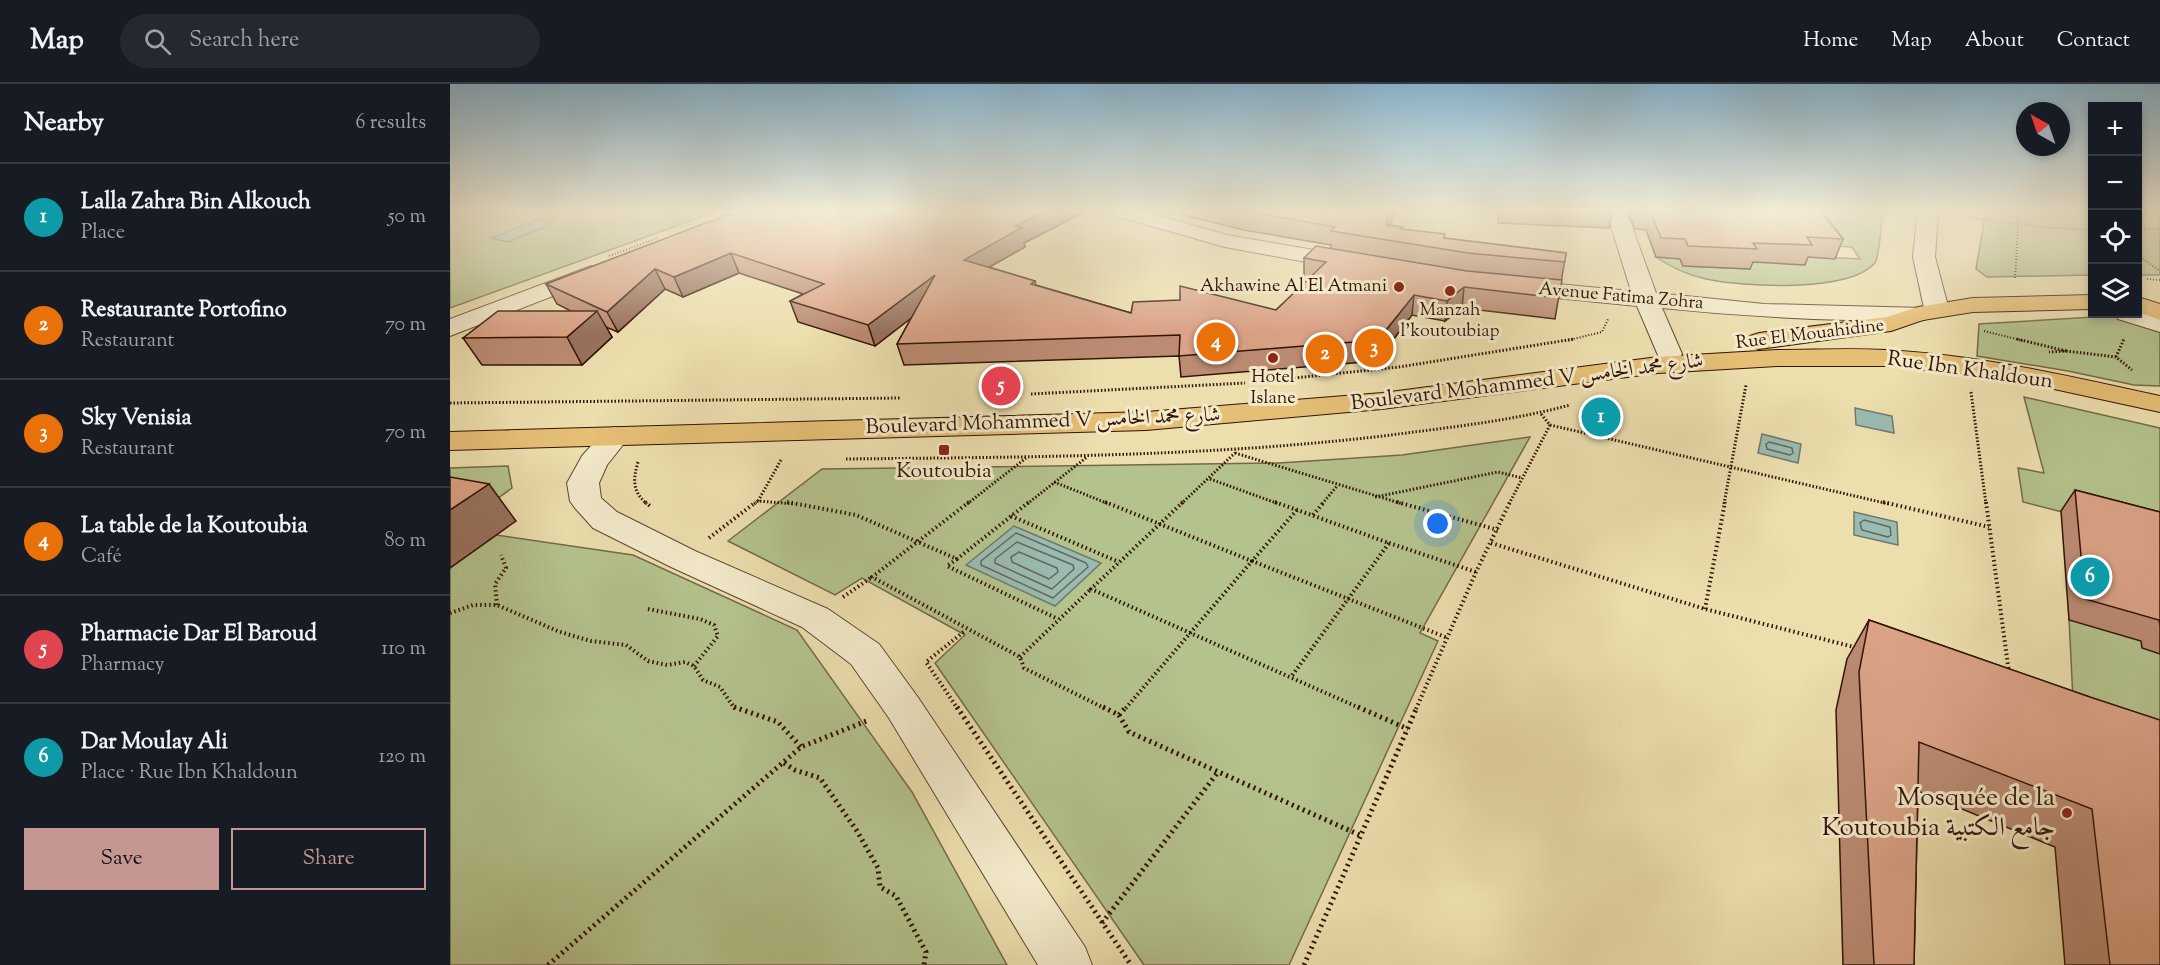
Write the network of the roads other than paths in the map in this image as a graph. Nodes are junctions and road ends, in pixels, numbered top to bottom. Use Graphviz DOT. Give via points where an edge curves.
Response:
graph roads {
  1 [pos="1282,251"];
  2 [pos="1630,251"];
  3 [pos="1924,251"];
  4 [pos="613,265"];
  5 [pos="1371,267"];
  6 [pos="1499,285"];
  7 [pos="1646,298"];
  8 [pos="2160,301"];
  9 [pos="2088,303"];
  10 [pos="2142,303"];
  11 [pos="2142,305"];
  12 [pos="1927,312"];
  13 [pos="2160,313"];
  14 [pos="2139,318"];
  15 [pos="2160,325"];
  16 [pos="450,328"];
  17 [pos="1669,354"];
  18 [pos="1777,358"];
  19 [pos="2152,399"];
  20 [pos="450,424"];
  21 [pos="450,441"];
  22 [pos="626,449"];
  23 [pos="1067,965"];
  1 -- 5 [label="street"];
  2 -- 7 [label="street"];
  3 -- 12 [label="street"];
  4 -- 16 [label="street"];
  6 -- 7 [label="street, Avenue Fatima Zohra"];
  7 -- 12 [label="street, Avenue Fatima Zohra" via="1796,313"];
  7 -- 17 [label="street"];
  8 -- 10 [label="main road"];
  9 -- 12 [label="main road, Rue El Mouahidine" via="1973,305"];
  11 -- 13 [label="main road"];
  12 -- 17 [label="main road, Rue El Mouahidine" via="1891,324"];
  14 -- 15 [label="street"];
  17 -- 20 [label="main road, Boulevard Mohammed V شارع محمد الخامس" via="1308,392 1099,405"];
  18 -- 19 [label="main road, Rue Ibn Khaldoun" via="1886,358 1968,366"];
  18 -- 22 [label="main road, Boulevard Mohammed V شارع محمد الخامس" via="1658,365 1382,401 1146,421"];
  21 -- 22 [label="main road, Boulevard Mohammed V شارع محمد الخامس"];
  22 -- 23 [label="street" via="593,463 583,483 586,501 605,520 815,618 865,654"];
}
